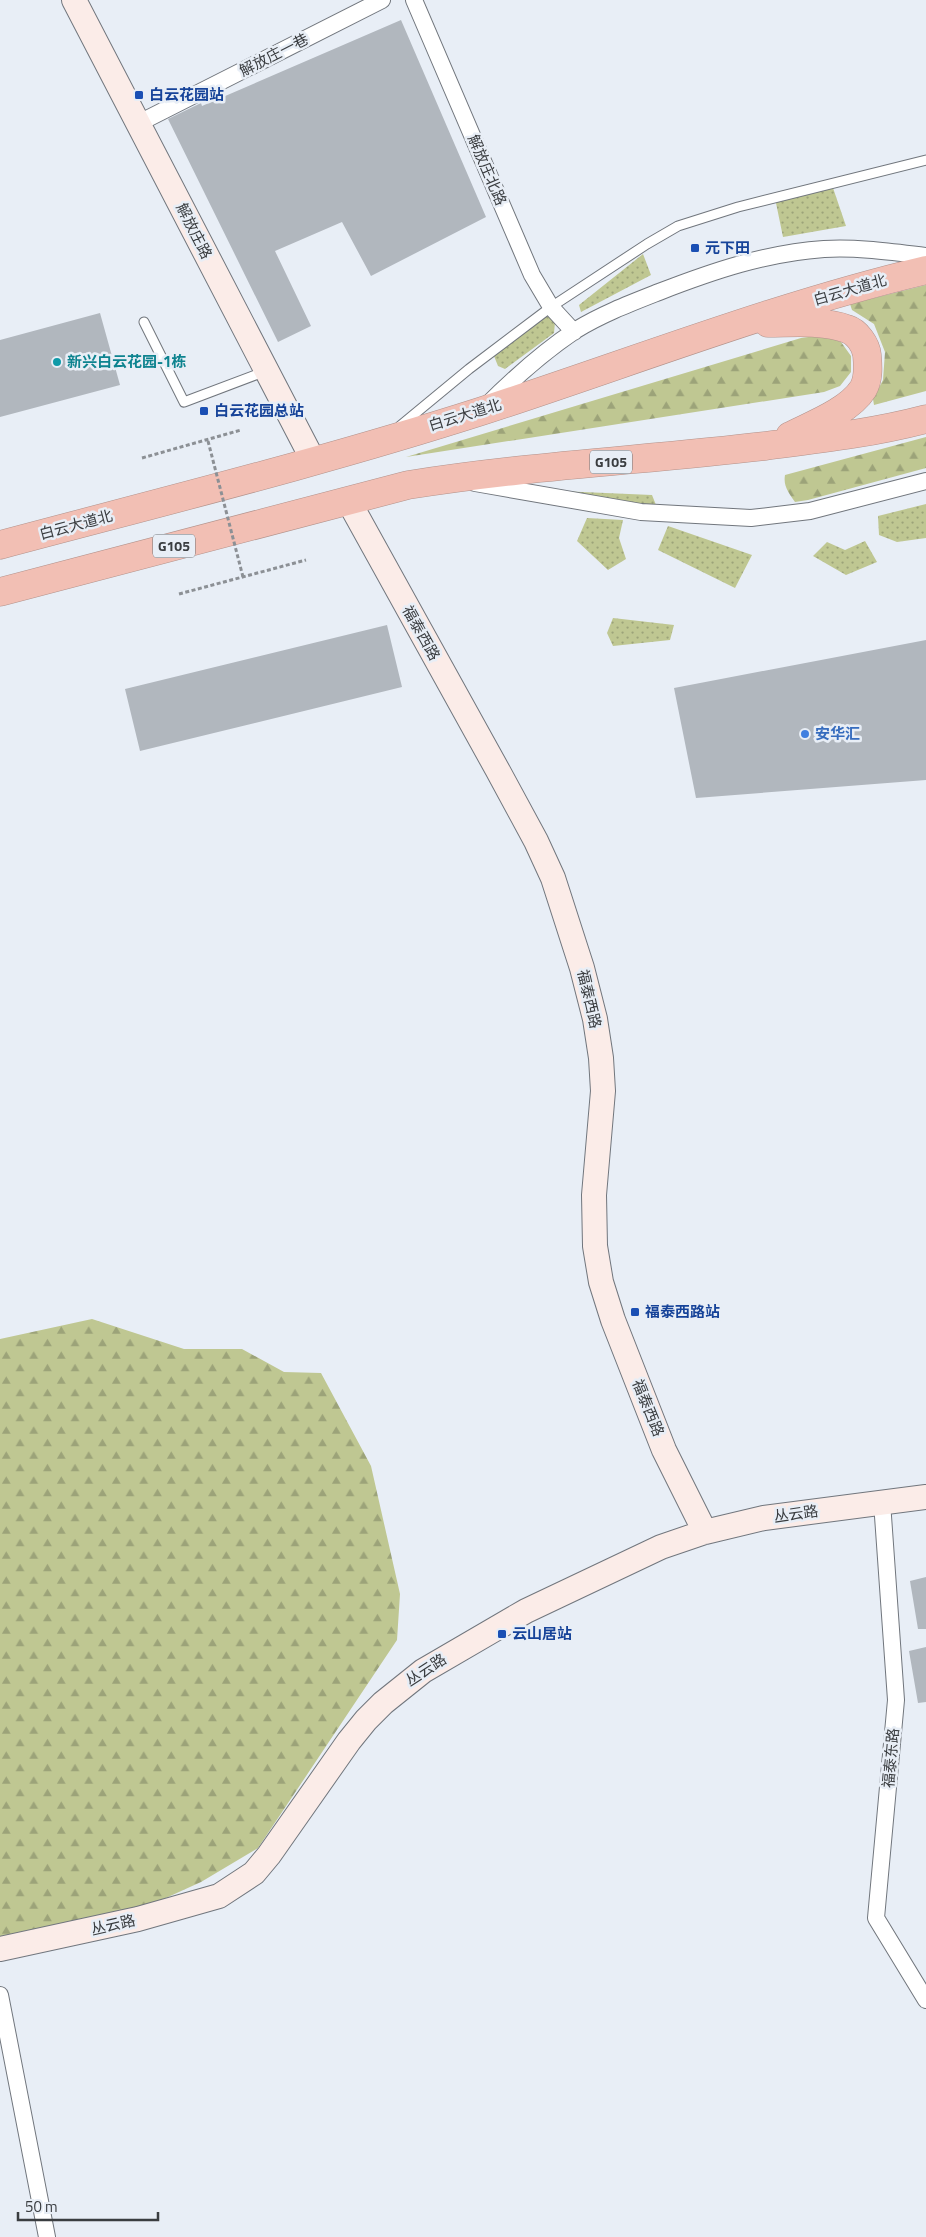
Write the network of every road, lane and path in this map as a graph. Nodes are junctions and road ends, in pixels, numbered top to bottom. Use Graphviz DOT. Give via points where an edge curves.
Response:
graph roads {
  1 [pos="74,0"];
  2 [pos="382,0"];
  3 [pos="414,0"];
  4 [pos="138,123"];
  5 [pos="926,160"];
  6 [pos="926,256"];
  7 [pos="926,270"];
  8 [pos="551,307"];
  9 [pos="144,322"];
  10 [pos="738,324"];
  11 [pos="574,332"];
  12 [pos="267,371"];
  13 [pos="481,411"];
  14 [pos="926,419"];
  15 [pos="241,430"];
  16 [pos="208,440"];
  17 [pos="383,440"];
  18 [pos="773,445"];
  19 [pos="142,458"];
  20 [pos="314,462"];
  21 [pos="448,478"];
  22 [pos="926,481"];
  23 [pos="348,500"];
  24 [pos="0,545"];
  25 [pos="306,560"];
  26 [pos="243,577"];
  27 [pos="0,592"];
  28 [pos="179,594"];
  29 [pos="926,1497"];
  30 [pos="882,1502"];
  31 [pos="706,1532"];
  32 [pos="0,1949"];
  33 [pos="0,1995"];
  34 [pos="926,2000"];
  35 [pos="47,2237"];
  1 -- 4 [label="street, 解放庄路"];
  2 -- 4 [label="street, 解放庄一巷"];
  3 -- 8 [label="street, 解放庄北路" via="524,257 540,292"];
  4 -- 12 [label="street, 解放庄路"];
  5 -- 8 [label="lane" via="738,207 678,226"];
  6 -- 11 [label="street" via="825,249 743,262 647,297"];
  7 -- 10 [label="highway, 白云大道北" via="875,282"];
  8 -- 11 [label="street, 解放庄北路"];
  8 -- 17 [label="lane"];
  9 -- 12 [label="lane" via="184,402"];
  10 -- 13 [label="highway, 白云大道北"];
  10 -- 18 [label="highway" via="814,323 836,326 850,330 867,352 868,376 851,401"];
  11 -- 13 [label="street" via="527,366"];
  12 -- 20 [label="street, 解放庄路"];
  13 -- 17 [label="highway, 白云大道北"];
  14 -- 18 [label="highway, G105" via="876,431"];
  15 -- 16 [label="path"];
  16 -- 19 [label="path"];
  16 -- 26 [label="path, bridge"];
  17 -- 20 [label="highway, 白云大道北"];
  18 -- 21 [label="highway, G105"];
  20 -- 24 [label="highway, 白云大道北"];
  21 -- 22 [label="street" via="642,512 751,518 810,511"];
  21 -- 23 [label="highway, G105"];
  23 -- 27 [label="highway, G105"];
  23 -- 31 [label="street, 福泰西路" via="497,769 553,878 582,968 601,1058 602,1091 594,1195 595,1246 601,1282 664,1450"];
  25 -- 26 [label="path"];
  26 -- 28 [label="path"];
  29 -- 30 [label="street, 丛云路"];
  30 -- 31 [label="street, 丛云路" via="764,1518"];
  30 -- 34 [label="street, 福泰东路" via="896,1700 876,1918"];
  31 -- 32 [label="street, 丛云路" via="661,1547 526,1611 436,1663 402,1687 366,1720 254,1873 219,1896 138,1919"];
  33 -- 35 [label="street"];
}
